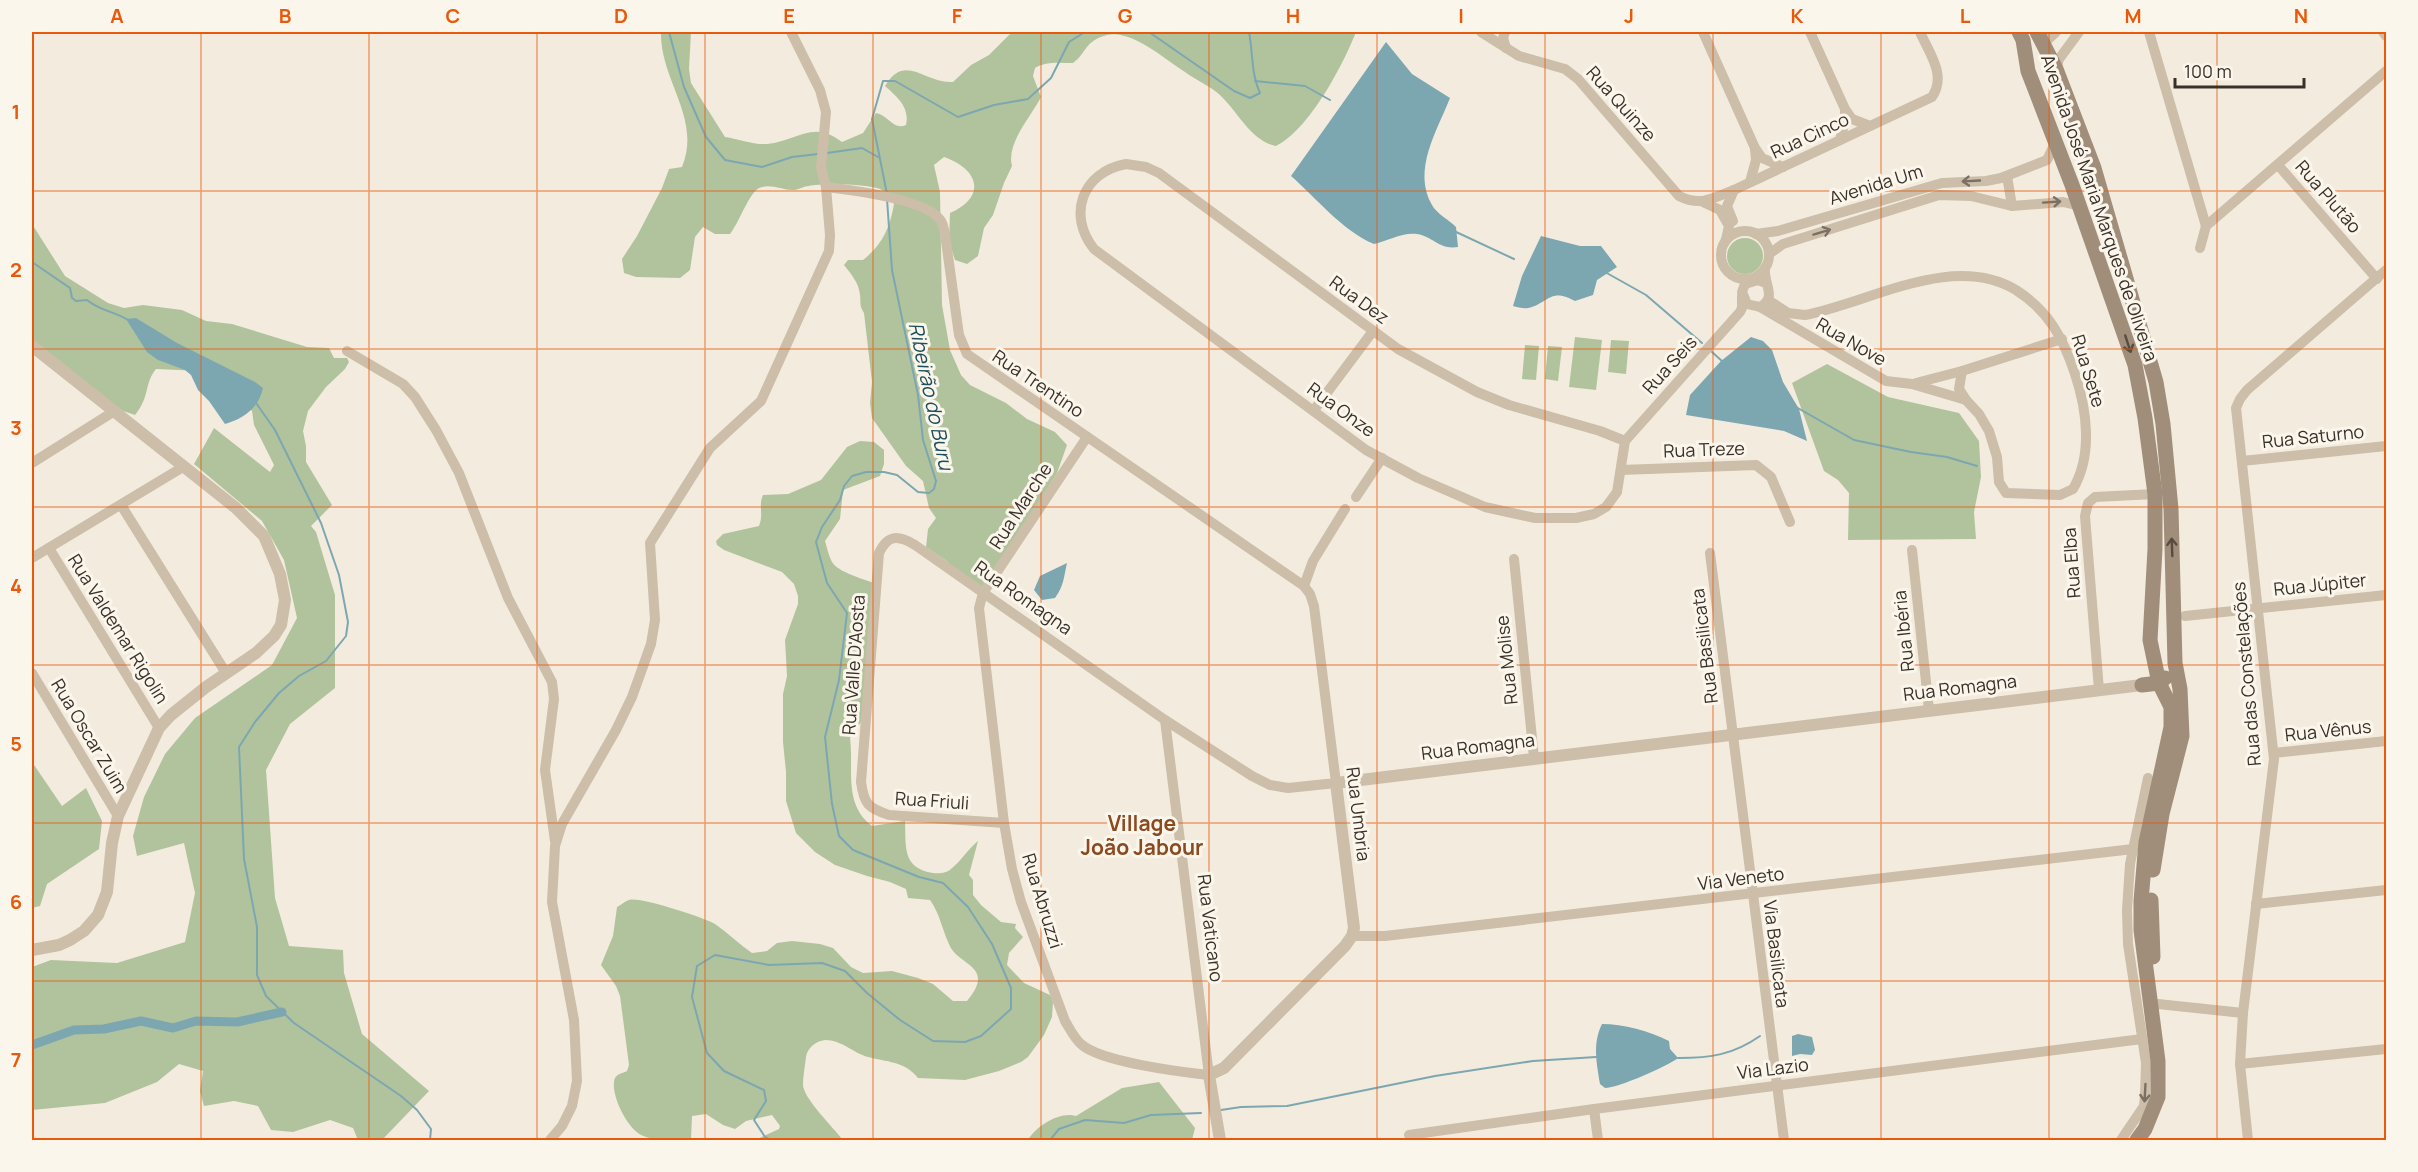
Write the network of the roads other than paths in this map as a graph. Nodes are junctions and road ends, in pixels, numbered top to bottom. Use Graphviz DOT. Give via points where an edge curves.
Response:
graph roads {
  1 [pos="791,32"];
  2 [pos="1481,32"];
  3 [pos="1505,32"];
  4 [pos="1703,32"];
  5 [pos="1810,32"];
  6 [pos="1920,32"];
  7 [pos="2019,32"];
  8 [pos="2056,32"];
  9 [pos="2079,32"];
  10 [pos="2149,32"];
  11 [pos="2383,32"];
  12 [pos="2386,36"];
  13 [pos="2040,37"];
  14 [pos="1506,48"];
  15 [pos="2056,69"];
  16 [pos="2028,71"];
  17 [pos="2386,71"];
  18 [pos="1845,109"];
  19 [pos="2047,117"];
  20 [pos="1870,126"];
  21 [pos="1840,140"];
  22 [pos="2083,143"];
  23 [pos="1755,148"];
  24 [pos="2058,148"];
  25 [pos="2278,165"];
  26 [pos="1783,167"];
  27 [pos="2007,176"];
  28 [pos="1094,179"];
  29 [pos="1750,182"];
  30 [pos="826,187"];
  31 [pos="1734,190"];
  32 [pos="1691,202"];
  33 [pos="1703,202"];
  34 [pos="2012,206"];
  35 [pos="2080,206"];
  36 [pos="2110,218"];
  37 [pos="2206,226"];
  38 [pos="1744,231"];
  39 [pos="1756,234"];
  40 [pos="1726,239"];
  41 [pos="2200,248"];
  42 [pos="1769,254"];
  43 [pos="1765,268"];
  44 [pos="2386,270"];
  45 [pos="1734,276"];
  46 [pos="2377,279"];
  47 [pos="1766,283"];
  48 [pos="1742,294"];
  49 [pos="1761,304"];
  50 [pos="1740,312"];
  51 [pos="1373,331"];
  52 [pos="2062,339"];
  53 [pos="347,351"];
  54 [pos="34,352"];
  55 [pos="1962,371"];
  56 [pos="1912,384"];
  57 [pos="1966,400"];
  58 [pos="1314,410"];
  59 [pos="113,412"];
  60 [pos="1087,437"];
  61 [pos="1625,441"];
  62 [pos="2386,446"];
  63 [pos="1382,458"];
  64 [pos="2242,461"];
  65 [pos="32,463"];
  66 [pos="183,467"];
  67 [pos="1621,470"];
  68 [pos="2155,494"];
  69 [pos="1356,497"];
  70 [pos="121,505"];
  71 [pos="1345,509"];
  72 [pos="1790,522"];
  73 [pos="891,538"];
  74 [pos="49,548"];
  75 [pos="2155,549"];
  76 [pos="1912,550"];
  77 [pos="1710,553"];
  78 [pos="32,558"];
  79 [pos="1514,559"];
  80 [pos="2173,572"];
  81 [pos="1304,586"];
  82 [pos="983,593"];
  83 [pos="2386,595"];
  84 [pos="2258,608"];
  85 [pos="2185,616"];
  86 [pos="2150,646"];
  87 [pos="2175,655"];
  88 [pos="32,673"];
  89 [pos="226,673"];
  90 [pos="2159,683"];
  91 [pos="2142,685"];
  92 [pos="2099,690"];
  93 [pos="2167,698"];
  94 [pos="1929,710"];
  95 [pos="1165,720"];
  96 [pos="159,728"];
  97 [pos="1732,736"];
  98 [pos="2386,741"];
  99 [pos="2274,753"];
  100 [pos="1534,758"];
  101 [pos="2148,778"];
  102 [pos="1336,783"];
  103 [pos="864,799"];
  104 [pos="118,816"];
  105 [pos="1004,823"];
  106 [pos="555,846"];
  107 [pos="2133,849"];
  108 [pos="2386,890"];
  109 [pos="1752,894"];
  110 [pos="2256,904"];
  111 [pos="1352,936"];
  112 [pos="32,951"];
  113 [pos="2158,1005"];
  114 [pos="2243,1012"];
  115 [pos="2142,1039"];
  116 [pos="2386,1049"];
  117 [pos="2240,1064"];
  118 [pos="1209,1075"];
  119 [pos="1777,1085"];
  120 [pos="1594,1109"];
  121 [pos="1408,1136"];
  122 [pos="550,1140"];
  123 [pos="1220,1140"];
  124 [pos="1598,1140"];
  125 [pos="1784,1140"];
  126 [pos="2121,1140"];
  127 [pos="2137,1140"];
  128 [pos="2144,1140"];
  129 [pos="2248,1140"];
  1 -- 30 [label="street" via="820,90 826,112 821,168"];
  2 -- 14 [label="street, Rua Quinze"];
  3 -- 14 [label="street"];
  4 -- 23 [label="street"];
  5 -- 18 [label="street"];
  6 -- 20 [label="street, Rua Cinco" via="1938,71 1938,89 1932,97"];
  7 -- 16 [label="main road, Avenida José Maria Marques de Oliveira"];
  8 -- 13 [label="street"];
  9 -- 15 [label="street" via="2059,58"];
  10 -- 37 [label="street"];
  11 -- 12 [label="street"];
  13 -- 15 [label="main road, Avenida José Maria Marques de Oliveira"];
  13 -- 16 [label="main road"];
  14 -- 32 [label="street, Rua Quinze" via="1519,56 1564,69 1578,79 1679,196"];
  15 -- 22 [label="main road, Avenida José Maria Marques de Oliveira"];
  16 -- 19 [label="main road, Avenida José Maria Marques de Oliveira"];
  17 -- 25 [label="street"];
  18 -- 20 [label="street" via="1852,119"];
  18 -- 21 [label="street"];
  19 -- 22 [label="main road" via="2053,107 2062,106"];
  19 -- 24 [label="main road, Avenida José Maria Marques de Oliveira"];
  20 -- 21 [label="street, Rua Cinco"];
  21 -- 26 [label="street, Rua Cinco"];
  22 -- 36 [label="main road, Avenida José Maria Marques de Oliveira"];
  23 -- 26 [label="street" via="1762,158"];
  23 -- 29 [label="street"];
  24 -- 27 [label="street, Avenida Um" via="2047,160"];
  24 -- 35 [label="main road, Avenida José Maria Marques de Oliveira"];
  24 -- 36 [label="main road" via="2069,162 2092,223 2099,226"];
  25 -- 37 [label="street"];
  25 -- 46 [label="street, Rua Plutão"];
  26 -- 29 [label="street, Rua Cinco"];
  27 -- 34 [label="street"];
  27 -- 39 [label="street, Avenida Um, one-way" via="1942,183"];
  28 -- 51 [label="street, Rua Dez" via="1126,164 1152,169"];
  28 -- 58 [label="street, Rua Onze" via="1082,201 1081,220 1084,235 1094,249"];
  29 -- 31 [label="street, Rua Cinco"];
  30 -- 60 [label="street, Rua Trentino" via="887,196 929,211 941,220 959,335 967,354"];
  30 -- 106 [label="street" via="829,251 761,401 710,448 650,543 655,620 651,644 632,697 566,816"];
  31 -- 33 [label="street, Rua Cinco"];
  31 -- 38 [label="street" via="1727,209"];
  32 -- 33 [label="street, Rua Cinco"];
  33 -- 40 [label="street" via="1720,210 1729,226"];
  34 -- 35 [label="street, Avenida Um, one-way" via="2062,202"];
  42 -- 34 [label="street, Avenida Um, one-way" via="1783,244 1940,195 1971,196"];
  35 -- 68 [label="main road, Avenida José Maria Marques de Oliveira, one-way" via="2135,365"];
  80 -- 36 [label="main road, Avenida José Maria Marques de Oliveira, one-way" via="2168,469 2156,382"];
  37 -- 41 [label="street"];
  38 -- 39 [label="street"];
  38 -- 40 [label="street"];
  39 -- 42 [label="street" via="1763,239"];
  40 -- 45 [label="street" via="1720,255 1725,269"];
  42 -- 43 [label="street"];
  43 -- 45 [label="street" via="1753,278"];
  43 -- 47 [label="street"];
  44 -- 46 [label="street, Rua das Constelações"];
  45 -- 48 [label="street"];
  46 -- 64 [label="street, Rua das Constelações" via="2240,399 2236,408"];
  47 -- 48 [label="street" via="1749,281"];
  47 -- 49 [label="street" via="1770,292"];
  48 -- 49 [label="street" via="1747,304"];
  48 -- 50 [label="street"];
  49 -- 50 [label="street"];
  49 -- 52 [label="street, Rua Sete" via="1805,315 1927,280 1973,276 2002,283 2028,298 2047,315"];
  49 -- 56 [label="street, Rua Nove" via="1886,381"];
  50 -- 61 [label="street, Rua Seis"];
  51 -- 58 [label="street"];
  51 -- 61 [label="street, Rua Dez" via="1477,392"];
  52 -- 55 [label="street"];
  52 -- 57 [label="street, Rua Sete" via="2085,411 2085,451 2071,492 2006,493 1999,482 1989,431"];
  53 -- 106 [label="street" via="403,384 436,430 459,473 508,598 552,682 554,699 544,770"];
  54 -- 59 [label="street"];
  55 -- 56 [label="street"];
  55 -- 57 [label="street" via="1959,389"];
  56 -- 57 [label="street, Rua Nove"];
  58 -- 63 [label="street, Rua Onze"];
  59 -- 65 [label="street"];
  59 -- 66 [label="street"];
  60 -- 81 [label="street, Rua Trentino"];
  60 -- 82 [label="street, Rua Marche"];
  61 -- 67 [label="street, Rua Onze"];
  62 -- 64 [label="street, Rua Saturno"];
  63 -- 67 [label="street, Rua Onze" via="1485,507 1535,518 1576,518 1600,511 1614,497"];
  63 -- 69 [label="street"];
  64 -- 84 [label="street, Rua das Constelações"];
  66 -- 70 [label="street"];
  66 -- 89 [label="street" via="259,529 283,584 284,613 274,636"];
  67 -- 72 [label="street, Rua Treze" via="1756,465 1771,477"];
  68 -- 75 [label="main road, Avenida José Maria Marques de Oliveira"];
  68 -- 92 [label="street, Rua Elba" via="2095,497 2085,510"];
  70 -- 74 [label="street"];
  70 -- 89 [label="street"];
  71 -- 81 [label="street" via="1313,561"];
  73 -- 82 [label="street, Rua Romagna" via="904,538"];
  73 -- 103 [label="street, Rua Valle D'Aosta" via="883,543 879,553 861,782"];
  74 -- 78 [label="street"];
  74 -- 96 [label="street, Rua Valdemar Rigolin"];
  75 -- 80 [label="main road" via="2159,585 2165,586"];
  75 -- 86 [label="main road, Avenida José Maria Marques de Oliveira"];
  76 -- 94 [label="street, Rua Ibéria"];
  77 -- 97 [label="street, Rua Basilicata"];
  79 -- 100 [label="street, Rua Molise"];
  80 -- 87 [label="main road, Avenida José Maria Marques de Oliveira"];
  81 -- 102 [label="street, Rua Umbria" via="1314,606"];
  82 -- 95 [label="street, Rua Romagna"];
  82 -- 105 [label="street, Rua Abruzzi" via="979,608"];
  83 -- 84 [label="street, Rua Júpiter"];
  84 -- 85 [label="street, Rua Júpiter"];
  84 -- 99 [label="street, Rua das Constelações"];
  86 -- 87 [label="main road" via="2152,630 2162,629"];
  86 -- 90 [label="main road, Avenida José Maria Marques de Oliveira"];
  86 -- 91 [label="main road" via="2149,672"];
  87 -- 90 [label="main road"];
  87 -- 113 [label="main road, Avenida José Maria Marques de Oliveira" via="2182,736 2152,873"];
  88 -- 104 [label="street, Rua Oscar Zuim"];
  89 -- 96 [label="street"];
  90 -- 91 [label="main road"];
  90 -- 93 [label="main road, Avenida José Maria Marques de Oliveira"];
  91 -- 92 [label="street, Rua Romagna"];
  91 -- 93 [label="main road"];
  92 -- 94 [label="street, Rua Romagna"];
  93 -- 127 [label="main road, Avenida José Maria Marques de Oliveira" via="2171,707 2170,737 2146,842 2141,901 2141,930 2158,1060 2158,1097"];
  94 -- 97 [label="street, Rua Romagna"];
  95 -- 102 [label="street, Rua Romagna" via="1270,785 1307,787"];
  95 -- 118 [label="street, Rua Vaticano"];
  96 -- 104 [label="street"];
  97 -- 100 [label="street, Rua Romagna"];
  97 -- 109 [label="street, Via Basilicata"];
  98 -- 99 [label="street, Rua Vênus"];
  99 -- 110 [label="street, Rua das Constelações"];
  100 -- 102 [label="street, Rua Romagna"];
  101 -- 107 [label="street"];
  102 -- 111 [label="street, Rua Umbria"];
  103 -- 105 [label="street, Rua Friuli" via="873,810 889,815"];
  104 -- 112 [label="street" via="107,892 98,915 70,940"];
  105 -- 118 [label="street, Rua Abruzzi" via="1021,902 1073,1035 1082,1046 1098,1054"];
  106 -- 122 [label="street" via="552,902 574,1020 577,1081 573,1106"];
  107 -- 109 [label="street, Via Veneto"];
  107 -- 115 [label="street" via="2128,944"];
  108 -- 110 [label="street"];
  109 -- 111 [label="street, Via Veneto" via="1385,936"];
  109 -- 119 [label="street, Via Basilicata"];
  110 -- 114 [label="street, Rua das Constelações"];
  111 -- 118 [label="street" via="1224,1068"];
  113 -- 114 [label="street"];
  113 -- 128 [label="main road, Avenida José Maria Marques de Oliveira" via="2164,1093 2160,1113"];
  114 -- 117 [label="street, Rua das Constelações"];
  115 -- 119 [label="street, Via Lazio"];
  115 -- 126 [label="street, one-way" via="2146,1063 2144,1106"];
  116 -- 117 [label="street"];
  117 -- 129 [label="street, Rua das Constelações"];
  118 -- 123 [label="street, Rua Vaticano"];
  119 -- 120 [label="street, Via Lazio"];
  119 -- 125 [label="street, Via Basilicata"];
  120 -- 121 [label="street, Via Lazio"];
  120 -- 124 [label="street"];
}
